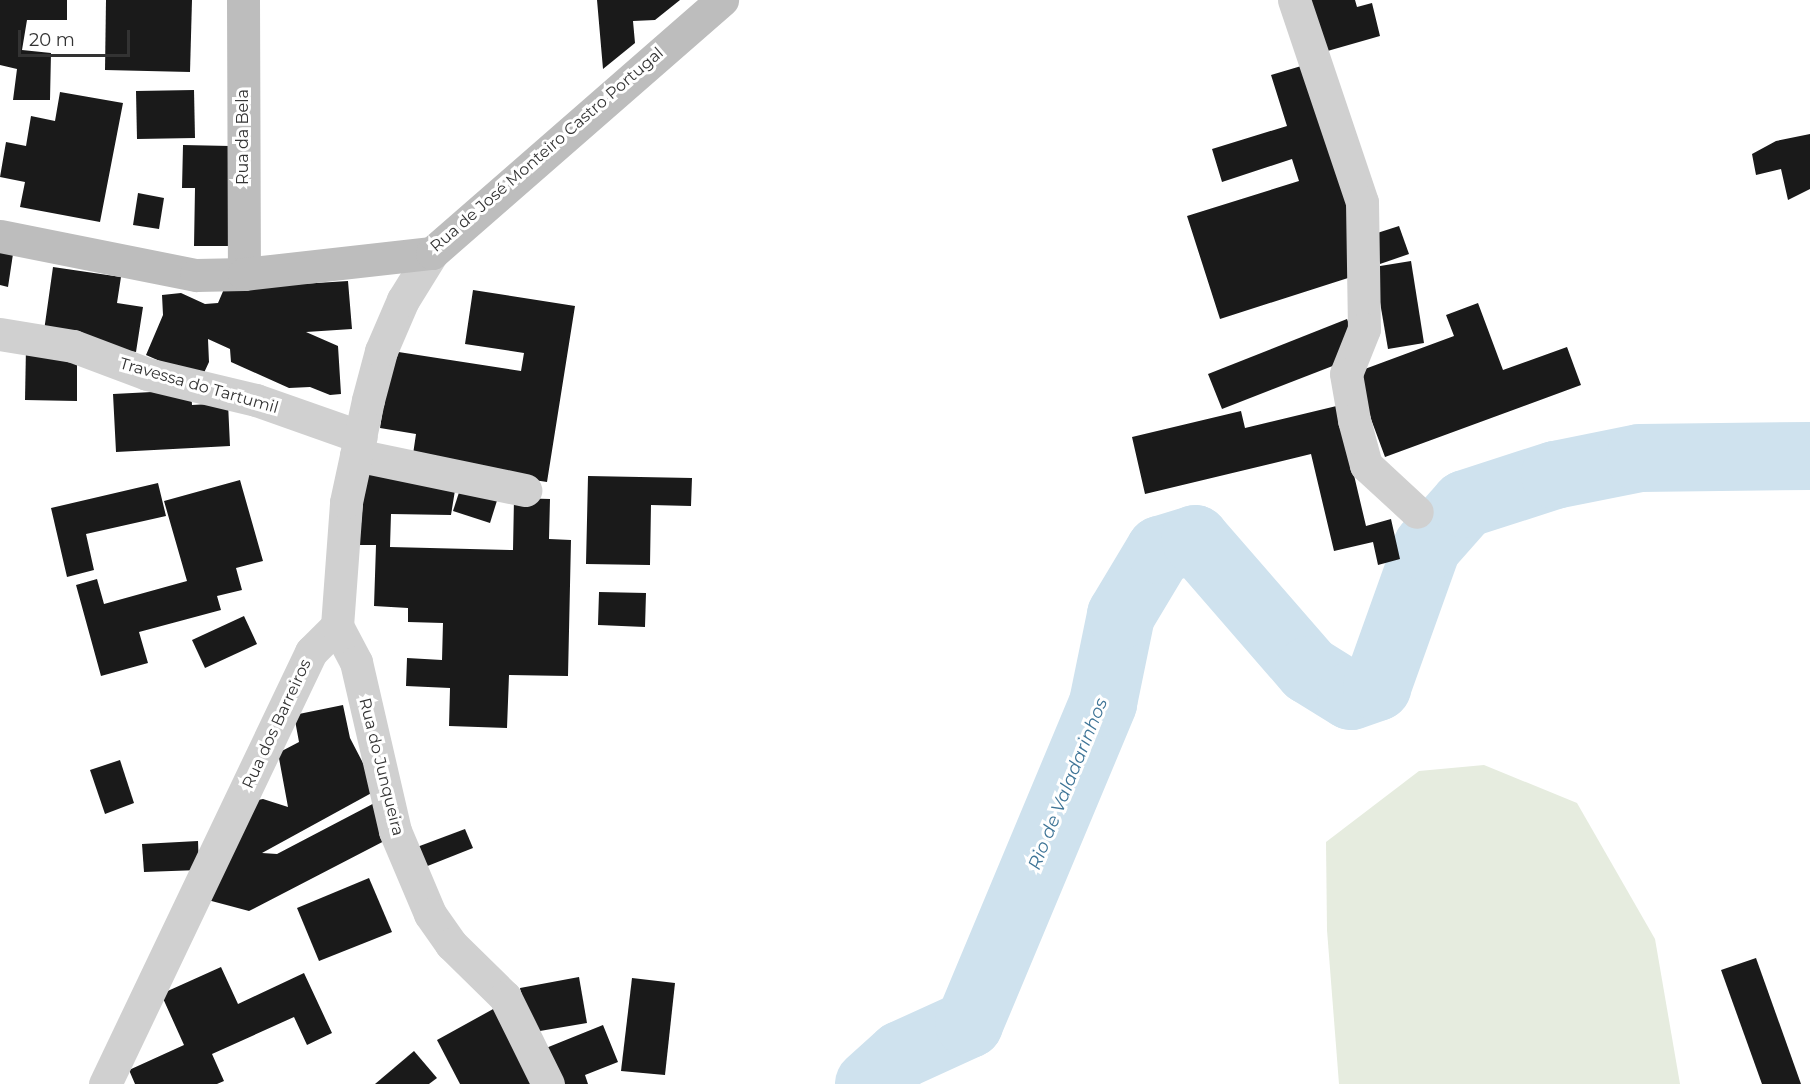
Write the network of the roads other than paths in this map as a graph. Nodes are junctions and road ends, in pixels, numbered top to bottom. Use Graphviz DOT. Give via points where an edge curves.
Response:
graph roads {
  1 [pos="243,0"];
  2 [pos="722,0"];
  3 [pos="1294,0"];
  4 [pos="0,236"];
  5 [pos="432,253"];
  6 [pos="244,274"];
  7 [pos="0,334"];
  8 [pos="359,446"];
  9 [pos="525,490"];
  10 [pos="1417,512"];
  11 [pos="337,626"];
  12 [pos="105,1084"];
  13 [pos="548,1084"];
  1 -- 6 [label="main road, Rua da Bela"];
  2 -- 5 [label="main road, Rua de José Monteiro Castro Portugal"];
  3 -- 10 [label="street" via="1362,202 1364,329 1346,374 1354,420 1366,465"];
  4 -- 6 [label="main road, Rua de José Monteiro Castro Portugal" via="155,270 196,275"];
  5 -- 6 [label="main road, Rua de José Monteiro Castro Portugal"];
  5 -- 8 [label="street" via="402,300 381,351"];
  7 -- 8 [label="street, Travessa do Tartumil" via="73,346 147,374 256,400"];
  8 -- 9 [label="street, Travessa do Tartumil"];
  8 -- 11 [label="street" via="346,502"];
  11 -- 12 [label="street, Rua dos Barreiros" via="311,652"];
  11 -- 13 [label="street, Rua do Junqueira" via="356,662 394,831 430,914 451,944 505,997"];
}
